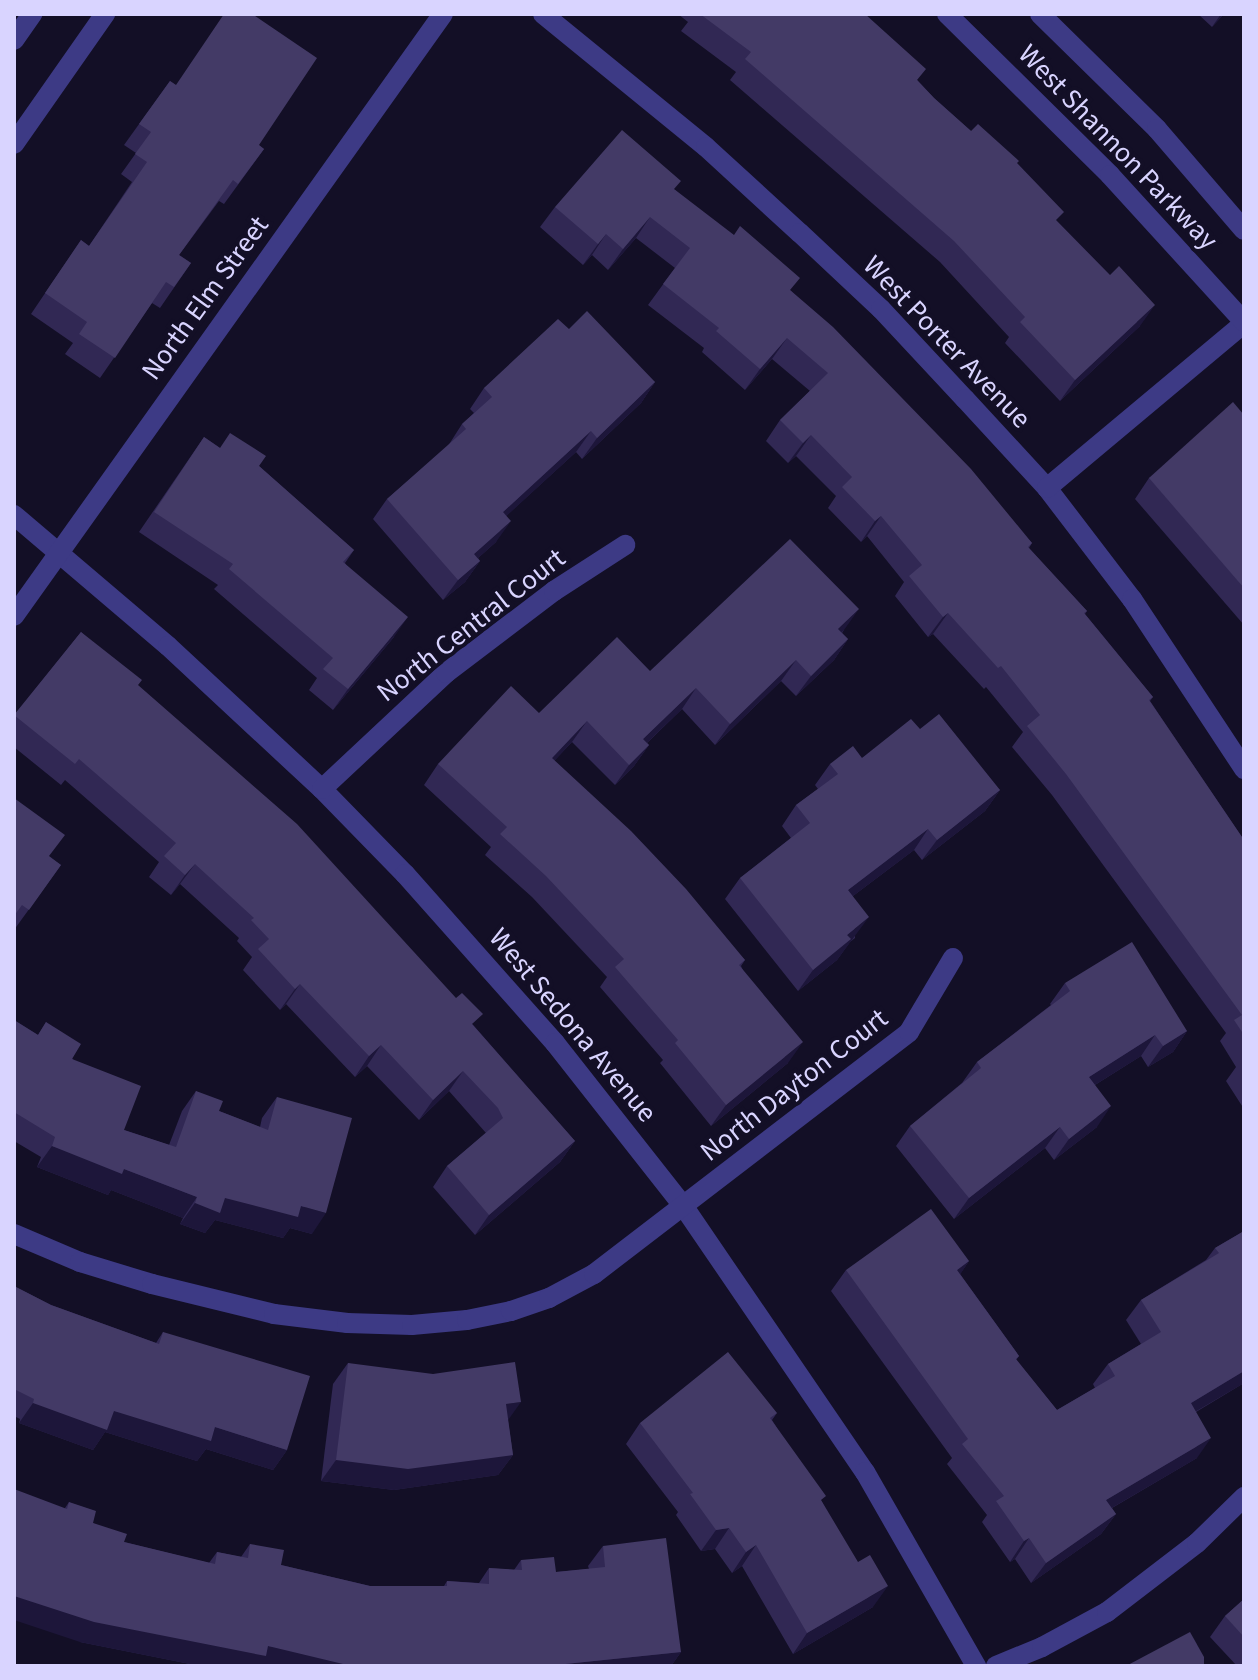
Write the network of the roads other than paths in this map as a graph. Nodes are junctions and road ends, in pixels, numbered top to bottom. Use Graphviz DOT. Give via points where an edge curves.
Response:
graph roads {
  1 [pos="32,14"];
  2 [pos="105,14"];
  3 [pos="443,14"];
  4 [pos="543,14"];
  5 [pos="947,14"];
  6 [pos="1040,14"];
  7 [pos="14,40"];
  8 [pos="14,144"];
  9 [pos="1244,230"];
  10 [pos="1244,323"];
  11 [pos="1047,488"];
  12 [pos="14,515"];
  13 [pos="625,545"];
  14 [pos="59,552"];
  15 [pos="14,616"];
  16 [pos="1244,769"];
  17 [pos="322,789"];
  18 [pos="953,958"];
  19 [pos="684,1207"];
  20 [pos="14,1234"];
  21 [pos="1244,1497"];
  22 [pos="976,1666"];
  23 [pos="996,1666"];
  1 -- 7 [label="street"];
  2 -- 8 [label="street"];
  3 -- 14 [label="street, North Elm Street"];
  4 -- 11 [label="street, West Porter Avenue" via="706,147 881,309"];
  5 -- 10 [label="street, West Shannon Parkway" via="1110,175"];
  6 -- 9 [label="street, West Shannon Parkway" via="1157,129"];
  10 -- 11 [label="street"];
  11 -- 16 [label="street, West Porter Avenue" via="1132,599"];
  12 -- 14 [label="street, West Sedona Avenue"];
  13 -- 17 [label="street, North Central Court" via="446,673"];
  14 -- 15 [label="street, North Elm Street"];
  14 -- 17 [label="street, West Sedona Avenue"];
  17 -- 19 [label="street, West Sedona Avenue" via="555,1043"];
  18 -- 19 [label="street, North Dayton Court" via="909,1032"];
  19 -- 20 [label="street, North Dayton Court" via="594,1274 549,1298 467,1320 412,1325 347,1323 217,1302 80,1262"];
  19 -- 22 [label="street, West Sedona Avenue" via="865,1472"];
  21 -- 23 [label="street" via="1197,1543 1107,1612"];
}
